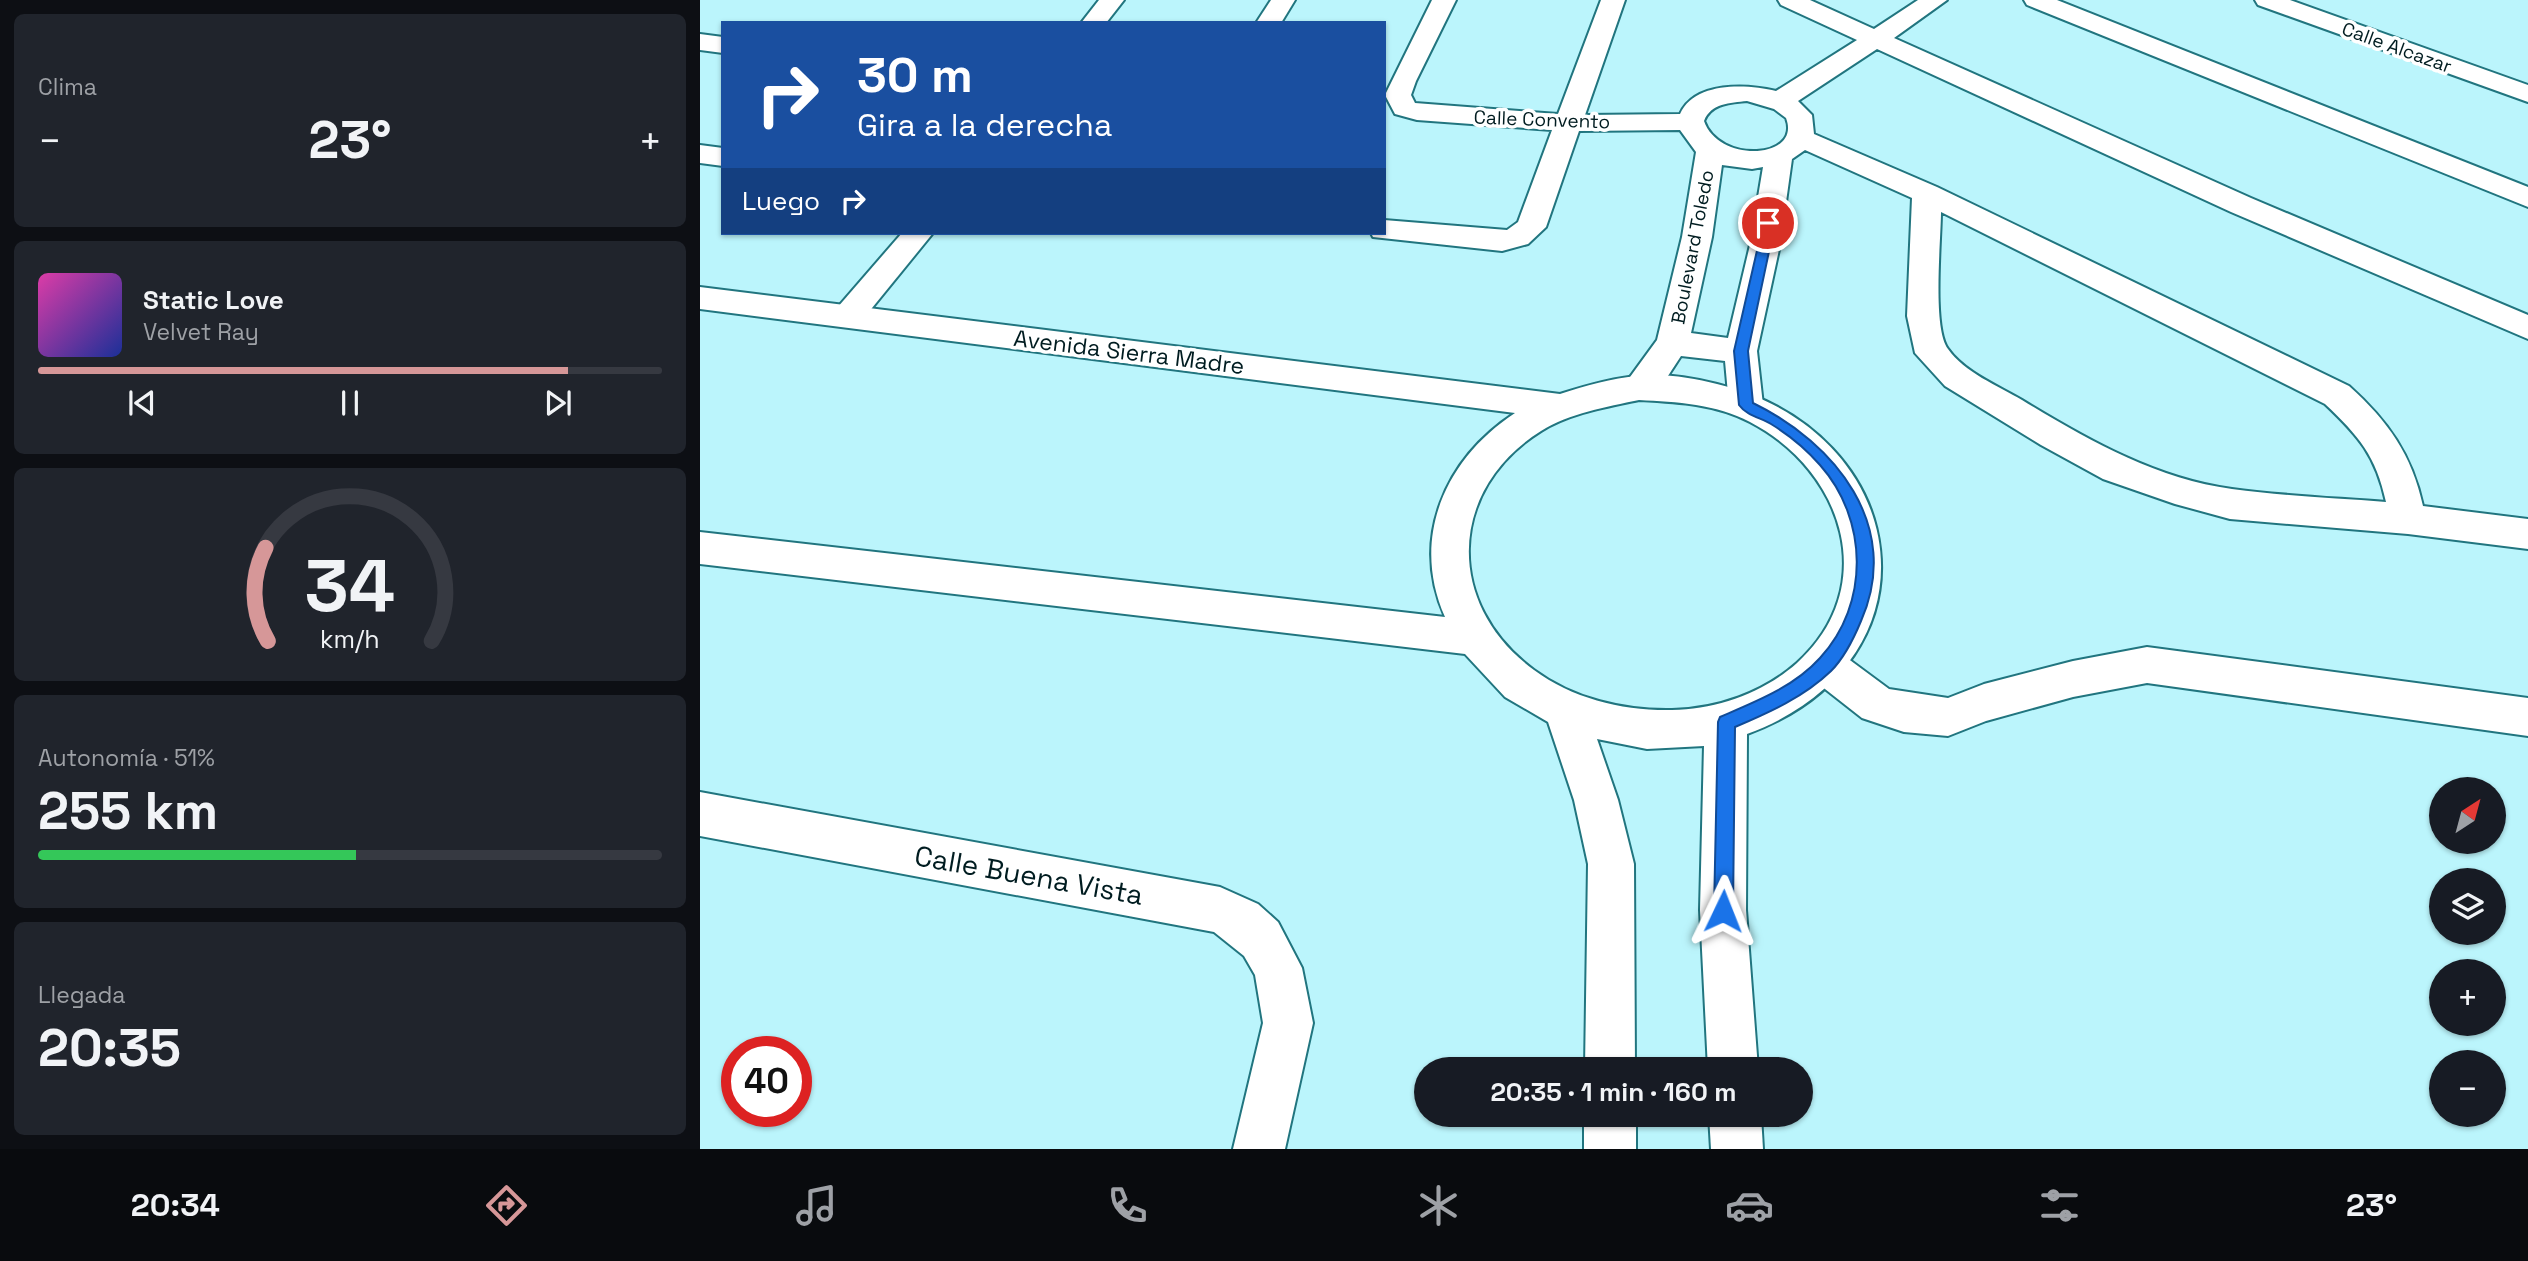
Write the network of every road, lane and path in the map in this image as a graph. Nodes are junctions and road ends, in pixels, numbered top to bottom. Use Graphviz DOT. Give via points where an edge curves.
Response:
graph roads {
  1 [pos="1112,0"];
  2 [pos="1283,0"];
  3 [pos="1444,0"];
  4 [pos="1613,0"];
  5 [pos="1790,0"];
  6 [pos="1935,0"];
  7 [pos="2036,0"];
  8 [pos="2267,0"];
  9 [pos="1095,21"];
  10 [pos="1269,21"];
  11 [pos="1875,39"];
  12 [pos="700,42"];
  13 [pos="721,45"];
  14 [pos="2528,94"];
  15 [pos="1779,101"];
  16 [pos="1689,122"];
  17 [pos="1568,123"];
  18 [pos="1790,146"];
  19 [pos="1710,151"];
  20 [pos="700,154"];
  21 [pos="721,157"];
  22 [pos="1927,193"];
  23 [pos="2528,198"];
  24 [pos="1386,230"];
  25 [pos="916,235"];
  26 [pos="700,298"];
  27 [pos="848,316"];
  28 [pos="2528,328"];
  29 [pos="1673,343"];
  30 [pos="1741,351"];
  31 [pos="1639,387"];
  32 [pos="1746,405"];
  33 [pos="1557,406"];
  34 [pos="2408,519"];
  35 [pos="2528,534"];
  36 [pos="700,548"];
  37 [pos="1476,638"];
  38 [pos="1825,665"];
  39 [pos="1566,710"];
  40 [pos="2528,717"];
  41 [pos="1726,722"];
  42 [pos="700,814"];
  43 [pos="1611,1057"];
  44 [pos="1732,1057"];
  45 [pos="1610,1127"];
  46 [pos="1736,1127"];
  47 [pos="1259,1149"];
  48 [pos="1610,1149"];
  49 [pos="1737,1149"];
  1 -- 9 [label="street"];
  2 -- 10 [label="street"];
  3 -- 17 [label="street, Calle Convento" via="1403,81 1398,102 1404,108"];
  4 -- 17 [label="street"];
  5 -- 11 [label="street"];
  6 -- 11 [label="street"];
  7 -- 23 [label="street"];
  8 -- 14 [label="street, Calle Alcazar"];
  11 -- 15 [label="street"];
  11 -- 28 [label="street" via="2241,205"];
  12 -- 13 [label="street"];
  15 -- 16 [label="street" via="1747,93 1715,97 1693,112"];
  15 -- 18 [label="street" via="1799,118 1802,128"];
  16 -- 17 [label="street, Calle Convento"];
  16 -- 19 [label="street" via="1691,132"];
  17 -- 24 [label="street" via="1531,227 1517,237 1502,241"];
  18 -- 19 [label="street" via="1744,160"];
  18 -- 22 [label="street"];
  18 -- 30 [label="street"];
  19 -- 29 [label="street, Boulevard Toledo" via="1697,237"];
  20 -- 21 [label="street"];
  22 -- 34 [label="street" via="2337,395 2384,441 2398,472"];
  22 -- 34 [label="street" via="1923,316 1931,353 1957,377 2116,469 2175,490 2230,504"];
  25 -- 27 [label="street"];
  26 -- 27 [label="street, Avenida Sierra Madre"];
  27 -- 33 [label="street, Avenida Sierra Madre"];
  29 -- 30 [label="street, Boulevard Toledo"];
  29 -- 31 [label="street, Boulevard Toledo"];
  30 -- 32 [label="street"];
  31 -- 32 [label="street" via="1712,394"];
  31 -- 33 [label="street"];
  32 -- 38 [label="street" via="1794,433 1826,461 1857,515 1865,545 1859,607 1846,637"];
  33 -- 37 [label="street" via="1509,435 1486,458 1455,512 1449,543 1451,575"];
  34 -- 35 [label="street"];
  36 -- 37 [label="street"];
  37 -- 39 [label="street" via="1514,680"];
  38 -- 40 [label="street" via="1877,705 1948,717 2073,678 2147,665"];
  38 -- 41 [label="street" via="1776,702"];
  39 -- 41 [label="street" via="1646,730 1686,730"];
  39 -- 43 [label="street" via="1596,800 1611,864"];
  41 -- 44 [label="street" via="1723,911"];
  42 -- 47 [label="street, Calle Buena Vista" via="1220,910 1241,921 1261,939 1278,968 1288,1023"];
  45 -- 48 [label="street"];
  46 -- 49 [label="street"];
}
